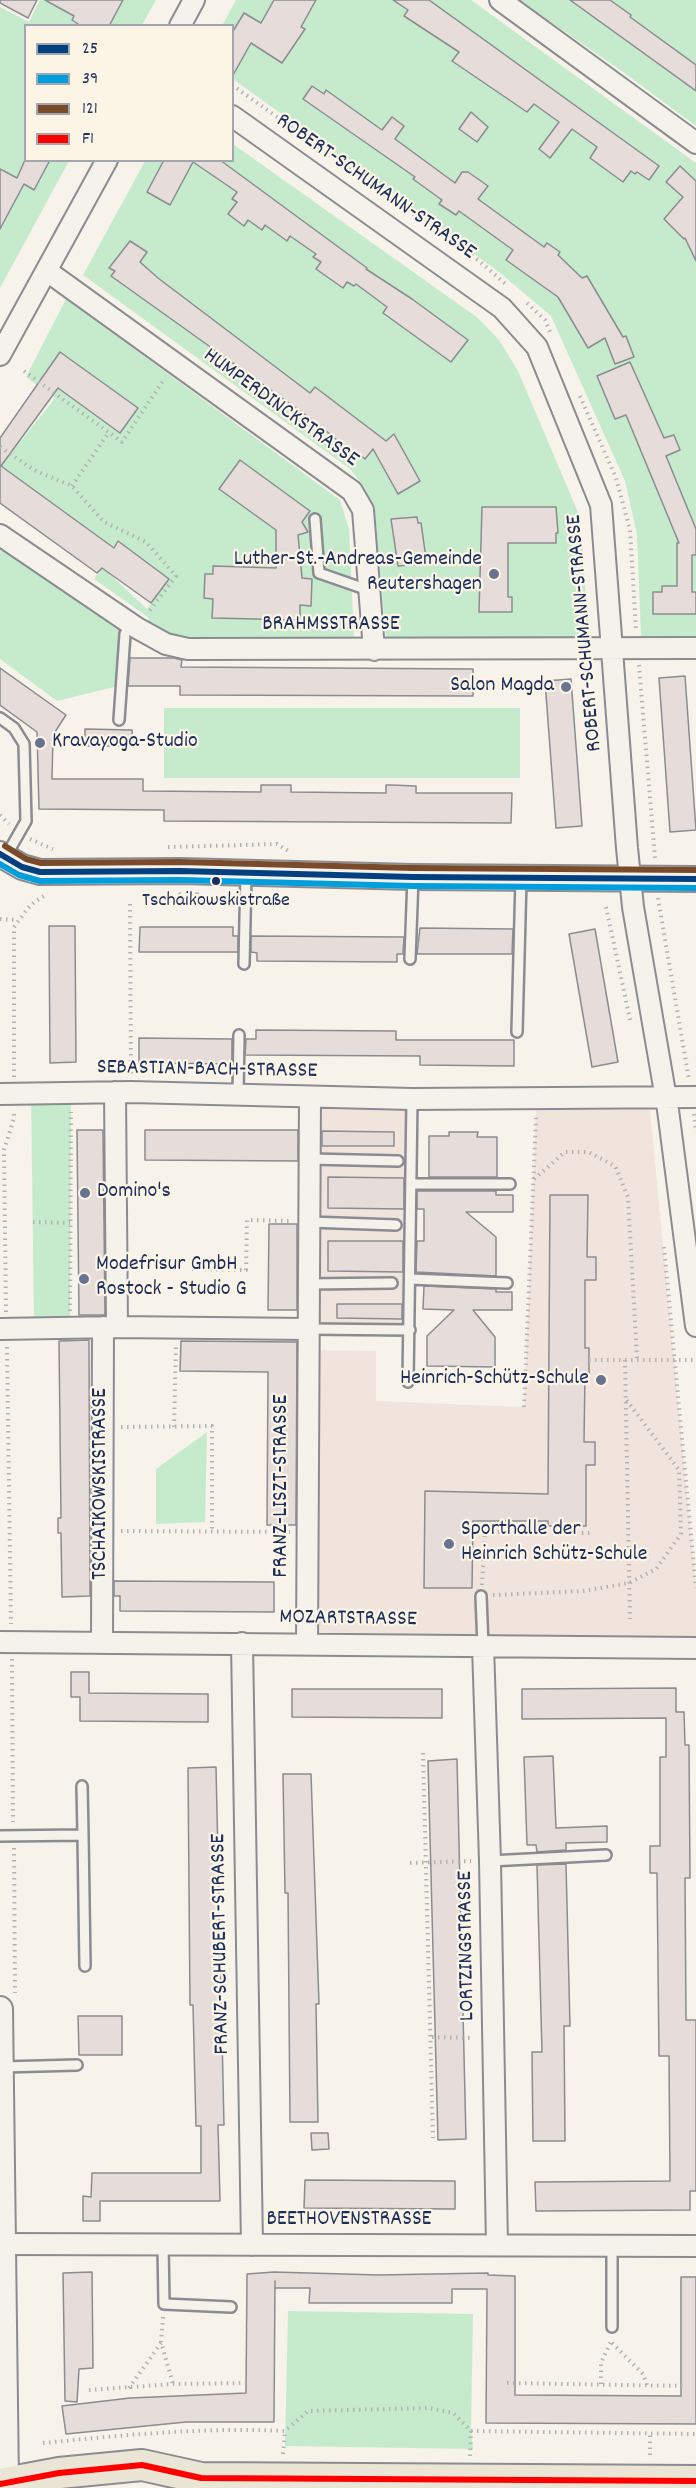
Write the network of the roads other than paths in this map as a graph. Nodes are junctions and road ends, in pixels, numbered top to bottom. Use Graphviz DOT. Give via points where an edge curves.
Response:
graph roads {
  1 [pos="194,0"];
  2 [pos="500,0"];
  3 [pos="181,24"];
  4 [pos="234,117"];
  5 [pos="696,143"];
  6 [pos="106,162"];
  7 [pos="47,271"];
  8 [pos="0,355"];
  9 [pos="315,519"];
  10 [pos="0,535"];
  11 [pos="368,590"];
  12 [pos="133,626"];
  13 [pos="696,648"];
  14 [pos="612,649"];
  15 [pos="374,650"];
  16 [pos="0,718"];
  17 [pos="119,720"];
  18 [pos="2,861"];
  19 [pos="246,872"];
  20 [pos="412,877"];
  21 [pos="521,877"];
  22 [pos="630,878"];
  23 [pos="696,879"];
  24 [pos="410,959"];
  25 [pos="244,964"];
  26 [pos="517,1032"];
  27 [pos="239,1035"];
  28 [pos="123,1092"];
  29 [pos="7,1093"];
  30 [pos="238,1096"];
  31 [pos="694,1097"];
  32 [pos="310,1098"];
  33 [pos="666,1098"];
  34 [pos="412,1099"];
  35 [pos="310,1159"];
  36 [pos="398,1161"];
  37 [pos="411,1184"];
  38 [pos="510,1184"];
  39 [pos="309,1222"];
  40 [pos="396,1225"];
  41 [pos="410,1279"];
  42 [pos="507,1282"];
  43 [pos="392,1283"];
  44 [pos="308,1284"];
  45 [pos="696,1326"];
  46 [pos="110,1327"];
  47 [pos="3,1329"];
  48 [pos="308,1329"];
  49 [pos="410,1330"];
  50 [pos="408,1382"];
  51 [pos="481,1596"];
  52 [pos="6,1642"];
  53 [pos="102,1642"];
  54 [pos="242,1643"];
  55 [pos="307,1644"];
  56 [pos="483,1646"];
  57 [pos="696,1648"];
  58 [pos="82,1786"];
  59 [pos="83,1834"];
  60 [pos="0,1836"];
  61 [pos="606,1855"];
  62 [pos="490,1861"];
  63 [pos="85,1966"];
  64 [pos="8,2003"];
  65 [pos="77,2065"];
  66 [pos="1,2067"];
  67 [pos="3,2244"];
  68 [pos="163,2245"];
  69 [pos="252,2245"];
  70 [pos="496,2245"];
  71 [pos="612,2245"];
  72 [pos="696,2246"];
  73 [pos="231,2307"];
  74 [pos="612,2327"];
  75 [pos="201,2478"];
  76 [pos="696,2481"];
  77 [pos="4,2485"];
  78 [pos="152,2488"];
  1 -- 3 [label="street"];
  2 -- 5 [label="street"];
  4 -- 14 [label="street, ROBERT-SCHUMANN-STRASSE" via="502,308 537,347 601,505"];
  6 -- 7 [label="street"];
  7 -- 8 [label="street"];
  7 -- 11 [label="street, HUMPERDINCKSTRASSE" via="352,491 363,510"];
  9 -- 11 [label="lane" via="319,573"];
  10 -- 12 [label="street, BRAHMSSTRASSE"];
  11 -- 15 [label="street, HUMPERDINCKSTRASSE"];
  12 -- 15 [label="street, BRAHMSSTRASSE" via="166,644 188,649"];
  12 -- 17 [label="lane" via="125,634"];
  13 -- 14 [label="street, BRAHMSSTRASSE"];
  14 -- 15 [label="street, BRAHMSSTRASSE"];
  14 -- 22 [label="street, ROBERT-SCHUMANN-STRASSE"];
  16 -- 18 [label="lane" via="14,728 24,744 26,821"];
  18 -- 19 [label="street" via="40,872"];
  19 -- 20 [label="street"];
  19 -- 25 [label="lane"];
  20 -- 21 [label="street"];
  20 -- 24 [label="lane"];
  21 -- 22 [label="street"];
  21 -- 26 [label="lane"];
  22 -- 23 [label="street"];
  22 -- 33 [label="street, ROBERT-SCHUMANN-STRASSE"];
  27 -- 30 [label="lane"];
  28 -- 29 [label="street, SEBASTIAN-BACH-STRASSE"];
  28 -- 30 [label="street, SEBASTIAN-BACH-STRASSE"];
  28 -- 46 [label="street, TSCHAIKOWSKISTRASSE"];
  30 -- 32 [label="street, SEBASTIAN-BACH-STRASSE"];
  31 -- 33 [label="street, SEBASTIAN-BACH-STRASSE"];
  32 -- 34 [label="street, SEBASTIAN-BACH-STRASSE"];
  32 -- 35 [label="street, FRANZ-LISZT-STRASSE"];
  33 -- 34 [label="street, SEBASTIAN-BACH-STRASSE"];
  33 -- 45 [label="street, ROBERT-SCHUMANN-STRASSE"];
  34 -- 37 [label="lane"];
  35 -- 36 [label="lane"];
  35 -- 39 [label="street, FRANZ-LISZT-STRASSE"];
  37 -- 38 [label="lane"];
  37 -- 41 [label="lane"];
  39 -- 40 [label="lane"];
  39 -- 44 [label="street, FRANZ-LISZT-STRASSE"];
  41 -- 42 [label="lane"];
  41 -- 49 [label="lane"];
  43 -- 44 [label="lane"];
  44 -- 48 [label="street, FRANZ-LISZT-STRASSE"];
  46 -- 47 [label="street"];
  46 -- 48 [label="street"];
  46 -- 53 [label="street, TSCHAIKOWSKISTRASSE" via="102,1428"];
  48 -- 49 [label="lane"];
  48 -- 55 [label="street, FRANZ-LISZT-STRASSE"];
  49 -- 50 [label="lane"];
  51 -- 56 [label="lane"];
  52 -- 53 [label="street, MOZARTSTRASSE"];
  53 -- 54 [label="street, MOZARTSTRASSE"];
  54 -- 55 [label="street, MOZARTSTRASSE"];
  54 -- 69 [label="street, FRANZ-SCHUBERT-STRASSE"];
  55 -- 56 [label="street, MOZARTSTRASSE"];
  56 -- 57 [label="street, MOZARTSTRASSE"];
  56 -- 62 [label="street, LORTZINGSTRASSE"];
  58 -- 59 [label="lane"];
  59 -- 60 [label="lane"];
  59 -- 63 [label="lane"];
  61 -- 62 [label="lane"];
  62 -- 70 [label="street, LORTZINGSTRASSE"];
  64 -- 66 [label="street"];
  65 -- 66 [label="lane"];
  66 -- 67 [label="street"];
  67 -- 68 [label="street, BEETHOVENSTRASSE"];
  67 -- 77 [label="street"];
  68 -- 69 [label="street, BEETHOVENSTRASSE"];
  68 -- 73 [label="lane" via="164,2304"];
  69 -- 70 [label="street, BEETHOVENSTRASSE"];
  70 -- 71 [label="street, BEETHOVENSTRASSE"];
  71 -- 72 [label="street, BEETHOVENSTRASSE"];
  71 -- 74 [label="lane"];
  75 -- 76 [label="main road"];
  75 -- 77 [label="main road" via="142,2465 59,2473"];
  75 -- 78 [label="main road"];
}
